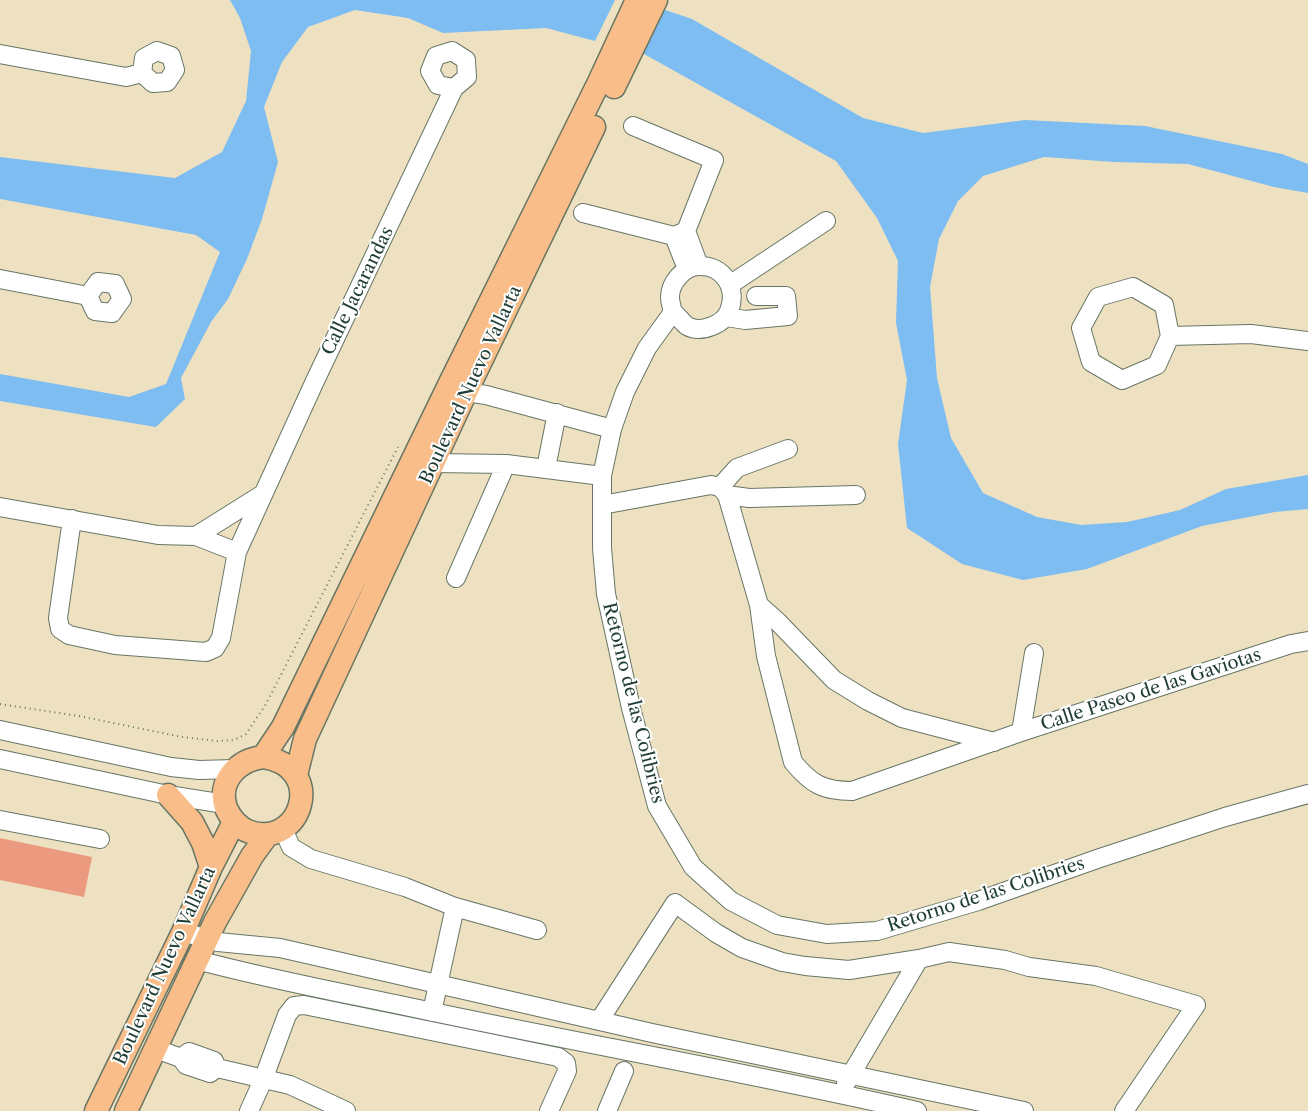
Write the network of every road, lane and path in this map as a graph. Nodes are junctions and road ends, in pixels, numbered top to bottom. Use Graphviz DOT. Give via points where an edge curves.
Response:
graph roads {
  1 [pos="637,0"];
  2 [pos="656,0"];
  3 [pos="0,54"];
  4 [pos="142,73"];
  5 [pos="607,84"];
  6 [pos="454,88"];
  7 [pos="633,126"];
  8 [pos="583,213"];
  9 [pos="826,221"];
  10 [pos="680,234"];
  11 [pos="693,268"];
  12 [pos="0,279"];
  13 [pos="731,284"];
  14 [pos="88,296"];
  15 [pos="756,296"];
  16 [pos="673,312"];
  17 [pos="727,317"];
  18 [pos="1170,336"];
  19 [pos="1308,341"];
  20 [pos="458,388"];
  21 [pos="557,413"];
  22 [pos="612,429"];
  23 [pos="788,449"];
  24 [pos="416,454"];
  25 [pos="506,464"];
  26 [pos="546,468"];
  27 [pos="602,476"];
  28 [pos="724,491"];
  29 [pos="263,494"];
  30 [pos="856,495"];
  31 [pos="602,505"];
  32 [pos="0,507"];
  33 [pos="72,519"];
  34 [pos="196,536"];
  35 [pos="237,552"];
  36 [pos="456,578"];
  37 [pos="759,604"];
  38 [pos="1308,641"];
  39 [pos="1034,652"];
  40 [pos="0,704"];
  41 [pos="0,730"];
  42 [pos="1020,732"];
  43 [pos="994,742"];
  44 [pos="263,757"];
  45 [pos="0,759"];
  46 [pos="235,769"];
  47 [pos="296,775"];
  48 [pos="1308,794"];
  49 [pos="168,795"];
  50 [pos="230,813"];
  51 [pos="0,820"];
  52 [pos="276,831"];
  53 [pos="100,840"];
  54 [pos="211,868"];
  55 [pos="455,907"];
  56 [pos="536,930"];
  57 [pos="183,932"];
  58 [pos="207,939"];
  59 [pos="919,959"];
  60 [pos="197,960"];
  61 [pos="438,984"];
  62 [pos="432,1012"];
  63 [pos="599,1021"];
  64 [pos="156,1049"];
  65 [pos="624,1071"];
  66 [pos="850,1074"];
  67 [pos="263,1080"];
  68 [pos="107,1087"];
  69 [pos="841,1094"];
  70 [pos="129,1105"];
  71 [pos="96,1111"];
  72 [pos="249,1111"];
  73 [pos="346,1111"];
  74 [pos="549,1111"];
  75 [pos="607,1111"];
  76 [pos="918,1111"];
  77 [pos="1024,1111"];
  78 [pos="1124,1111"];
  1 -- 5 [label="main road, Boulevard Nuevo Vallarta"];
  2 -- 5 [label="main road, Boulevard Nuevo Vallarta"];
  3 -- 4 [label="street" via="126,77"];
  5 -- 20 [label="main road, Boulevard Nuevo Vallarta"];
  6 -- 29 [label="street, Calle Jacarandas"];
  7 -- 10 [label="street" via="714,160"];
  8 -- 10 [label="street"];
  9 -- 13 [label="street"];
  10 -- 11 [label="street"];
  11 -- 13 [label="street" via="718,270"];
  11 -- 16 [label="street" via="675,280 670,296"];
  12 -- 14 [label="street"];
  13 -- 17 [label="street" via="733,301"];
  15 -- 17 [label="street" via="786,296 788,316 745,320"];
  16 -- 17 [label="street" via="689,327 710,328"];
  16 -- 22 [label="street, Retorno de las Colibries" via="646,348"];
  18 -- 18 [label="street" via="1157,365 1122,380 1091,362 1081,328 1098,297 1133,287 1164,305"];
  18 -- 19 [label="street" via="1251,334"];
  20 -- 21 [label="street"];
  20 -- 24 [label="main road, Boulevard Nuevo Vallarta"];
  21 -- 22 [label="street"];
  21 -- 26 [label="street"];
  22 -- 27 [label="street, Retorno de las Colibries"];
  23 -- 28 [label="street" via="737,468"];
  24 -- 25 [label="street"];
  24 -- 40 [label="path" via="246,734 234,740 217,741 182,737"];
  24 -- 44 [label="main road, Boulevard Nuevo Vallarta" via="282,727"];
  24 -- 47 [label="main road, Boulevard Nuevo Vallarta" via="304,739"];
  25 -- 26 [label="street"];
  25 -- 36 [label="street"];
  26 -- 27 [label="street"];
  27 -- 31 [label="street, Retorno de las Colibries"];
  28 -- 30 [label="street" via="749,498"];
  28 -- 31 [label="street" via="711,485"];
  28 -- 37 [label="street, Calle Paseo de las Gaviotas"];
  29 -- 34 [label="street"];
  29 -- 35 [label="street, Calle Jacarandas"];
  31 -- 48 [label="street, Retorno de las Colibries" via="606,594 657,806 693,867 731,901 777,925 827,934 877,931 978,901 1225,817"];
  32 -- 33 [label="street"];
  33 -- 34 [label="street" via="158,535"];
  33 -- 35 [label="street" via="58,618 60,629 69,636 114,645 206,652 215,648 221,638"];
  34 -- 35 [label="street"];
  37 -- 43 [label="street" via="834,680 868,702 902,718"];
  37 -- 43 [label="street, Calle Paseo de las Gaviotas" via="766,656 793,762 818,786 834,791 852,791"];
  38 -- 42 [label="street, Calle Paseo de las Gaviotas"];
  39 -- 42 [label="street"];
  41 -- 46 [label="street" via="171,767"];
  42 -- 43 [label="street, Calle Paseo de las Gaviotas"];
  44 -- 46 [label="main road" via="252,758"];
  44 -- 47 [label="main road" via="287,765"];
  45 -- 49 [label="street"];
  46 -- 50 [label="main road, Boulevard Nuevo Vallarta" via="226,785"];
  47 -- 52 [label="main road, Boulevard Nuevo Vallarta" via="301,789 301,804 294,818"];
  49 -- 50 [label="street"];
  49 -- 54 [label="main road" via="192,822"];
  50 -- 52 [label="main road" via="244,830 256,834"];
  50 -- 54 [label="main road, Boulevard Nuevo Vallarta"];
  51 -- 53 [label="street"];
  52 -- 55 [label="street" via="291,848 311,859 406,888"];
  52 -- 58 [label="main road, Boulevard Nuevo Vallarta" via="252,856"];
  54 -- 57 [label="main road, Boulevard Nuevo Vallarta"];
  55 -- 56 [label="street"];
  55 -- 61 [label="street"];
  57 -- 58 [label="street"];
  57 -- 68 [label="main road, Boulevard Nuevo Vallarta"];
  58 -- 60 [label="main road, Boulevard Nuevo Vallarta"];
  58 -- 61 [label="street" via="280,948"];
  59 -- 63 [label="street" via="844,970 772,960 716,933 675,903"];
  59 -- 66 [label="street"];
  59 -- 78 [label="street" via="949,952 1005,960 1029,967 1096,976 1196,1005"];
  60 -- 62 [label="street"];
  60 -- 64 [label="main road, Boulevard Nuevo Vallarta"];
  61 -- 62 [label="street"];
  61 -- 63 [label="street"];
  62 -- 69 [label="street"];
  63 -- 66 [label="street"];
  64 -- 67 [label="street" via="181,1058 189,1052 214,1061 217,1068"];
  64 -- 70 [label="main road, Boulevard Nuevo Vallarta"];
  65 -- 75 [label="street"];
  66 -- 69 [label="street"];
  66 -- 77 [label="street"];
  67 -- 72 [label="street"];
  67 -- 73 [label="street" via="290,1085"];
  67 -- 74 [label="street" via="287,1015 294,1006 304,1005 558,1057 566,1063 567,1071"];
  68 -- 70 [label="main road"];
  68 -- 71 [label="main road, Boulevard Nuevo Vallarta"];
  69 -- 76 [label="street"];
}
